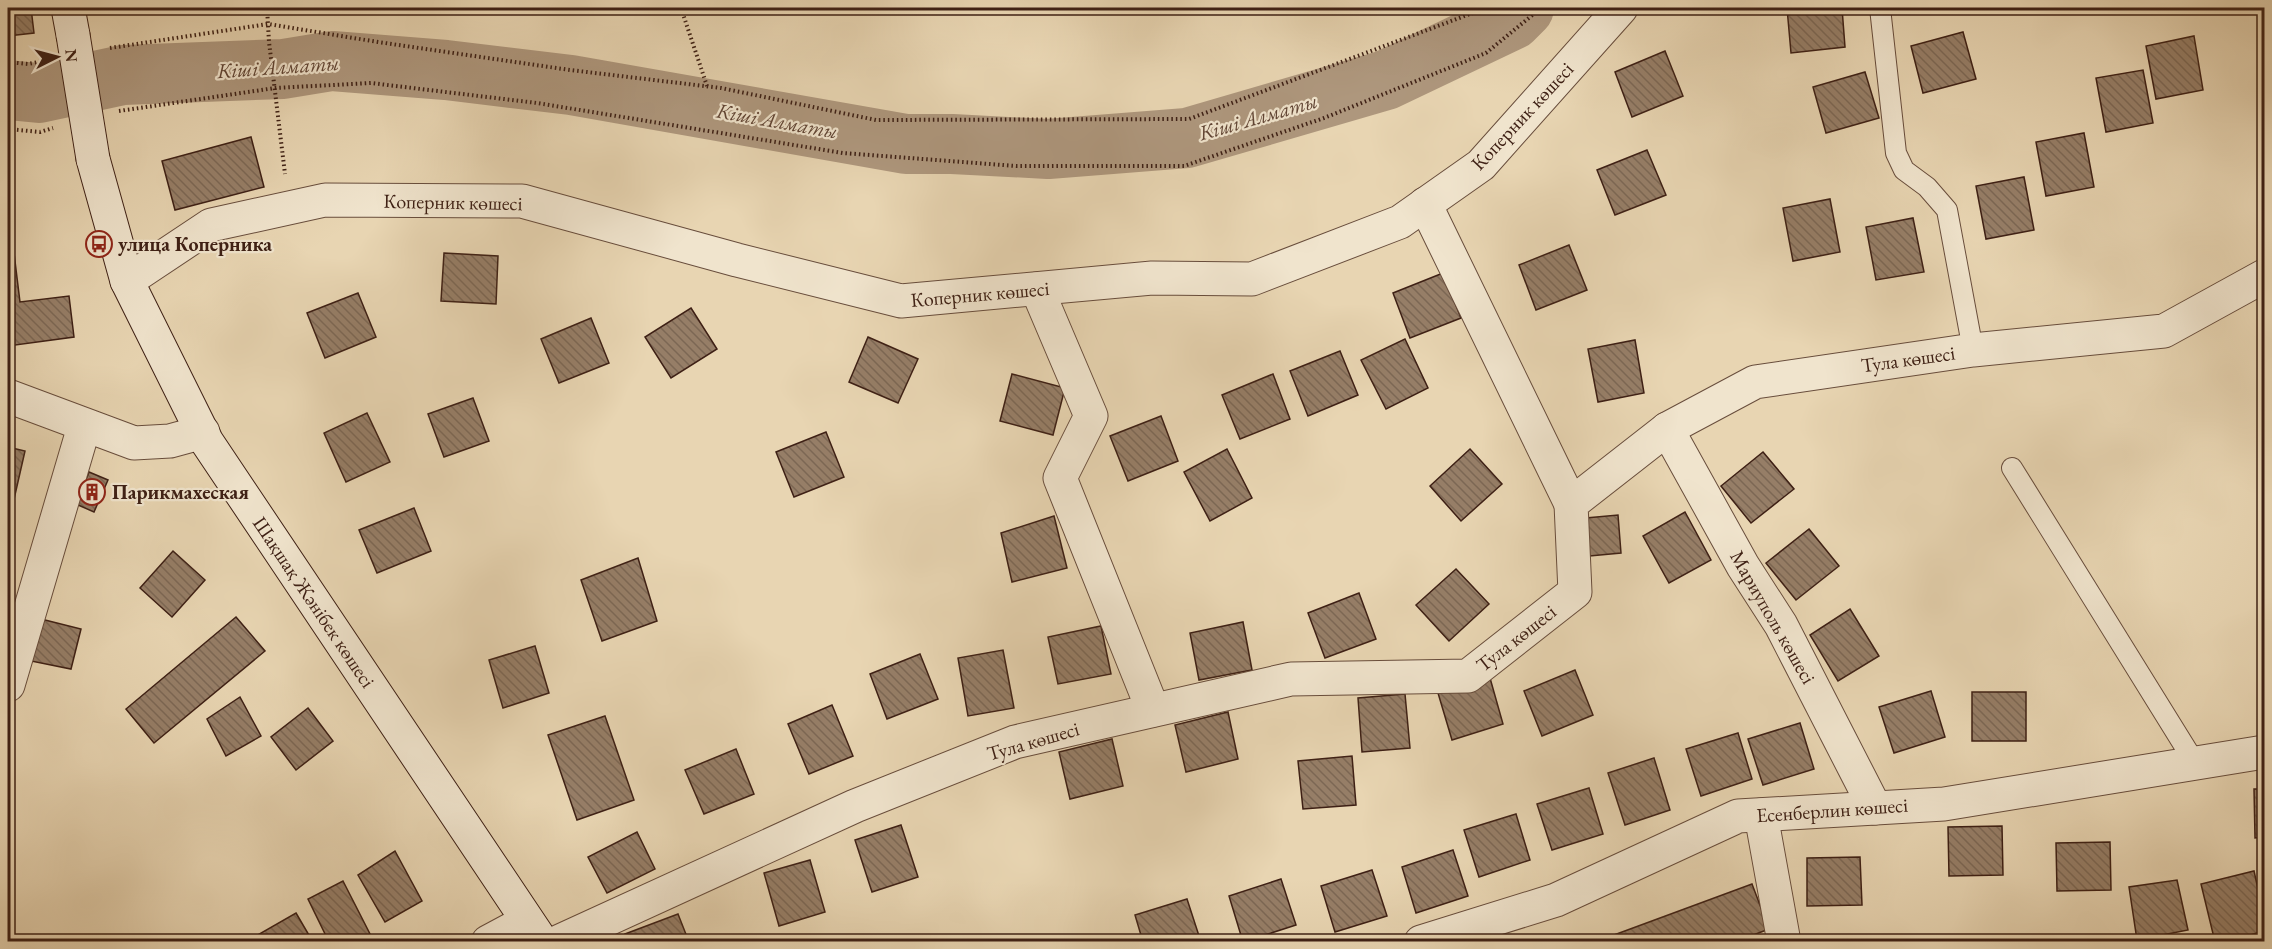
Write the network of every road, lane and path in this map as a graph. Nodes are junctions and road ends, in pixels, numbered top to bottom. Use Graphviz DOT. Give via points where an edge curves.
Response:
graph roads {
  1 [pos="267,8"];
  2 [pos="681,8"];
  3 [pos="1486,8"];
  4 [pos="1541,8"];
  5 [pos="1621,8"];
  6 [pos="1880,8"];
  7 [pos="70,21"];
  8 [pos="268,24"];
  9 [pos="110,48"];
  10 [pos="51,60"];
  11 [pos="8,62"];
  12 [pos="707,86"];
  13 [pos="275,88"];
  14 [pos="108,114"];
  15 [pos="63,126"];
  16 [pos="8,129"];
  17 [pos="1425,204"];
  18 [pos="290,208"];
  19 [pos="2265,276"];
  20 [pos="127,281"];
  21 [pos="1037,288"];
  22 [pos="1973,350"];
  23 [pos="8,396"];
  24 [pos="87,426"];
  25 [pos="1667,429"];
  26 [pos="203,432"];
  27 [pos="2012,468"];
  28 [pos="1571,504"];
  29 [pos="8,685"];
  30 [pos="1154,710"];
  31 [pos="2265,752"];
  32 [pos="2195,763"];
  33 [pos="1875,808"];
  34 [pos="1761,815"];
  35 [pos="535,931"];
  36 [pos="488,942"];
  37 [pos="558,942"];
  38 [pos="1420,942"];
  39 [pos="1784,942"];
  1 -- 8 [label="path"];
  2 -- 12 [label="path"];
  3 -- 12 [label="path" via="1189,119 876,120"];
  4 -- 13 [label="path" via="1486,53 1324,118 1184,166 1016,166 843,153 537,103 371,83"];
  5 -- 17 [label="street, Коперник көшесі" via="1481,165"];
  6 -- 22 [label="lane" via="1896,153 1904,170 1927,187 1947,210"];
  7 -- 20 [label="street, Шақшақ Жәнібек көшесі, bridge" via="93,159"];
  8 -- 9 [label="path"];
  8 -- 12 [label="path" via="548,67"];
  8 -- 13 [label="path"];
  10 -- 11 [label="path"];
  13 -- 14 [label="path"];
  13 -- 18 [label="path"];
  15 -- 16 [label="path" via="40,132"];
  17 -- 21 [label="street, Коперник көшесі" via="1400,222 1252,279 1152,278"];
  17 -- 28 [label="street"];
  18 -- 20 [label="street, Коперник көшесі" via="211,225"];
  18 -- 21 [label="street, Коперник көшесі" via="325,200 522,201 737,261 900,301"];
  19 -- 22 [label="street, Тула көшесі" via="2164,331"];
  20 -- 26 [label="street, Шақшақ Жәнібек көшесі"];
  21 -- 30 [label="street" via="1091,416 1060,478"];
  22 -- 25 [label="street, Тула көшесі" via="1755,382"];
  23 -- 24 [label="street"];
  24 -- 26 [label="street" via="134,443 170,441"];
  24 -- 29 [label="street"];
  25 -- 28 [label="street, Тула көшесі"];
  25 -- 33 [label="street, Мариуполь көшесі" via="1780,625"];
  26 -- 35 [label="street, Шақшақ Жәнібек көшесі"];
  27 -- 32 [label="lane"];
  28 -- 30 [label="street, Тула көшесі" via="1575,592 1468,676 1291,679"];
  30 -- 37 [label="street, Тула көшесі" via="1015,742 855,806"];
  31 -- 32 [label="street, Есенберлин көшесі"];
  32 -- 33 [label="street, Есенберлин көшесі" via="1944,804"];
  33 -- 34 [label="street, Есенберлин көшесі"];
  34 -- 38 [label="street, Есенберлин көшесі" via="1738,816 1556,900"];
  34 -- 39 [label="street"];
  35 -- 36 [label="street"];
}
